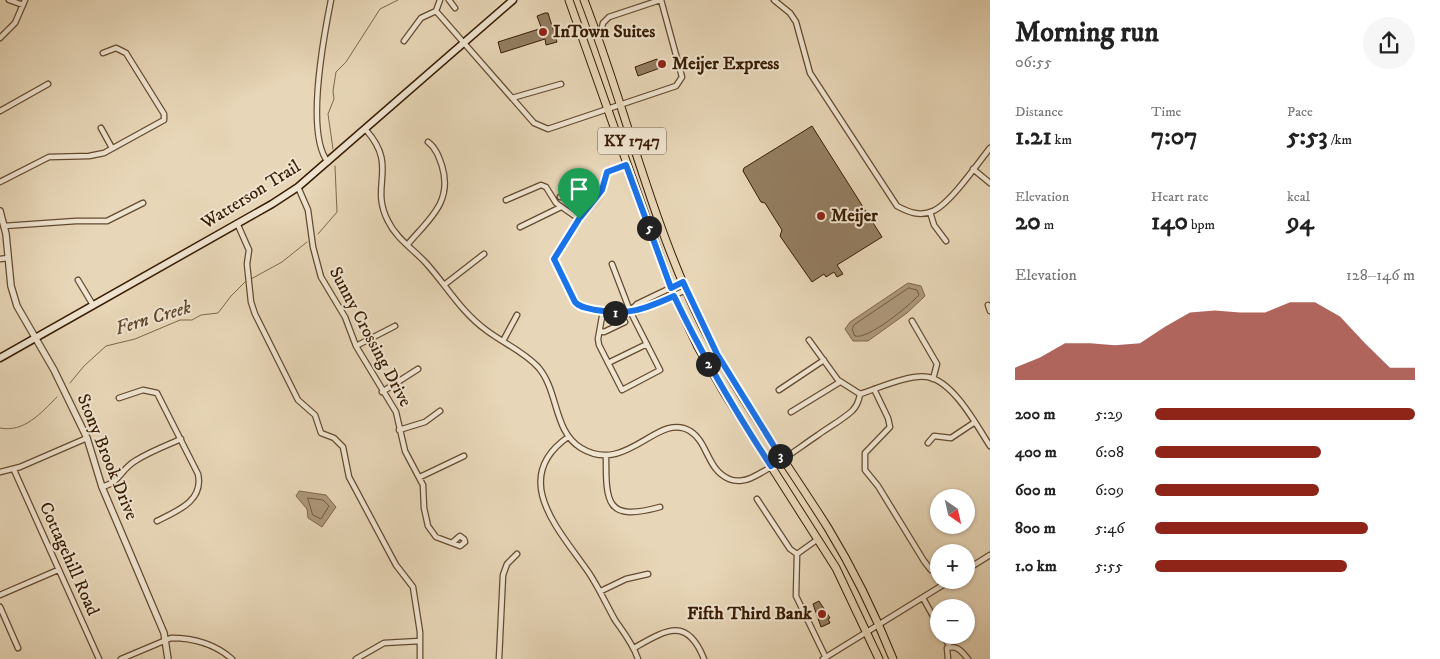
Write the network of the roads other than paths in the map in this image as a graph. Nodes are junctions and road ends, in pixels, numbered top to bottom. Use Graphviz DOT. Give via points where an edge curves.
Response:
graph roads {
  1 [pos="9,0"];
  2 [pos="331,0"];
  3 [pos="440,0"];
  4 [pos="449,0"];
  5 [pos="513,0"];
  6 [pos="569,0"];
  7 [pos="584,0"];
  8 [pos="660,0"];
  9 [pos="774,0"];
  10 [pos="24,3"];
  11 [pos="455,8"];
  12 [pos="436,11"];
  13 [pos="0,38"];
  14 [pos="404,41"];
  15 [pos="464,43"];
  16 [pos="600,44"];
  17 [pos="103,53"];
  18 [pos="48,84"];
  19 [pos="561,84"];
  20 [pos="512,98"];
  21 [pos="620,104"];
  22 [pos="608,109"];
  23 [pos="0,111"];
  24 [pos="101,128"];
  25 [pos="366,130"];
  26 [pos="428,142"];
  27 [pos="112,148"];
  28 [pos="990,148"];
  29 [pos="328,162"];
  30 [pos="626,165"];
  31 [pos="973,169"];
  32 [pos="0,182"];
  33 [pos="990,183"];
  34 [pos="298,187"];
  35 [pos="603,187"];
  36 [pos="560,197"];
  37 [pos="506,200"];
  38 [pos="143,203"];
  39 [pos="560,207"];
  40 [pos="0,211"];
  41 [pos="930,212"];
  42 [pos="579,219"];
  43 [pos="237,223"];
  44 [pos="4,226"];
  45 [pos="520,228"];
  46 [pos="946,241"];
  47 [pos="408,244"];
  48 [pos="484,254"];
  49 [pos="8,258"];
  50 [pos="0,259"];
  51 [pos="612,264"];
  52 [pos="78,280"];
  53 [pos="683,282"];
  54 [pos="444,285"];
  55 [pos="671,288"];
  56 [pos="686,290"];
  57 [pos="674,296"];
  58 [pos="93,306"];
  59 [pos="630,310"];
  60 [pos="603,311"];
  61 [pos="517,315"];
  62 [pos="912,321"];
  63 [pos="625,322"];
  64 [pos="395,326"];
  65 [pos="600,331"];
  66 [pos="35,339"];
  67 [pos="809,340"];
  68 [pos="503,341"];
  69 [pos="647,344"];
  70 [pos="356,346"];
  71 [pos="0,358"];
  72 [pos="824,360"];
  73 [pos="608,363"];
  74 [pos="418,369"];
  75 [pos="933,379"];
  76 [pos="840,382"];
  77 [pos="779,390"];
  78 [pos="874,390"];
  79 [pos="382,392"];
  80 [pos="860,394"];
  81 [pos="119,398"];
  82 [pos="440,411"];
  83 [pos="791,412"];
  84 [pos="975,422"];
  85 [pos="400,430"];
  86 [pos="568,437"];
  87 [pos="87,438"];
  88 [pos="181,439"];
  89 [pos="928,443"];
  90 [pos="990,446"];
  91 [pos="464,456"];
  92 [pos="606,456"];
  93 [pos="782,459"];
  94 [pos="771,466"];
  95 [pos="14,470"];
  96 [pos="0,472"];
  97 [pos="420,477"];
  98 [pos="102,487"];
  99 [pos="757,499"];
  100 [pos="660,507"];
  101 [pos="157,520"];
  102 [pos="818,539"];
  103 [pos="453,542"];
  104 [pos="517,554"];
  105 [pos="797,554"];
  106 [pos="990,555"];
  107 [pos="975,564"];
  108 [pos="930,569"];
  109 [pos="58,570"];
  110 [pos="648,574"];
  111 [pos="937,589"];
  112 [pos="601,591"];
  113 [pos="0,595"];
  114 [pos="923,598"];
  115 [pos="0,607"];
  116 [pos="930,611"];
  117 [pos="879,625"];
  118 [pos="867,632"];
  119 [pos="166,641"];
  120 [pos="420,641"];
  121 [pos="948,644"];
  122 [pos="950,647"];
  123 [pos="18,648"];
  124 [pos="634,648"];
  125 [pos="824,658"];
  126 [pos="99,659"];
  127 [pos="121,659"];
  128 [pos="168,659"];
  129 [pos="232,659"];
  130 [pos="356,659"];
  131 [pos="420,659"];
  132 [pos="499,659"];
  133 [pos="638,659"];
  134 [pos="704,659"];
  135 [pos="879,659"];
  136 [pos="893,659"];
  137 [pos="948,659"];
  138 [pos="968,659"];
  1 -- 10 [label="street"];
  2 -- 29 [label="street" via="316,124"];
  3 -- 12 [label="street"];
  4 -- 11 [label="street"];
  5 -- 15 [label="main road, Watterson Trail"];
  6 -- 22 [label="main road, KY 1747"];
  7 -- 16 [label="main road, KY 1747"];
  8 -- 16 [label="street" via="609,17 600,31"];
  8 -- 21 [label="street" via="682,80 676,86"];
  9 -- 41 [label="street" via="796,22 810,72 891,200 909,213"];
  10 -- 13 [label="street" via="12,28"];
  12 -- 14 [label="street" via="421,18"];
  12 -- 15 [label="street"];
  15 -- 20 [label="street"];
  15 -- 25 [label="main road, Watterson Trail"];
  16 -- 21 [label="main road, KY 1747"];
  17 -- 27 [label="street" via="116,48 126,54 165,118"];
  18 -- 23 [label="street"];
  19 -- 20 [label="street"];
  20 -- 22 [label="street" via="534,123 548,129"];
  21 -- 22 [label="street"];
  21 -- 53 [label="main road, KY 1747"];
  22 -- 30 [label="main road, KY 1747"];
  24 -- 27 [label="street"];
  25 -- 29 [label="main road, Watterson Trail"];
  25 -- 47 [label="street" via="382,154 383,212 390,226"];
  26 -- 47 [label="street" via="438,155 443,170 444,196 435,213"];
  27 -- 32 [label="street" via="100,154 49,157"];
  28 -- 31 [label="street"];
  29 -- 34 [label="main road, Watterson Trail"];
  30 -- 35 [label="street" via="607,172"];
  30 -- 55 [label="main road, KY 1747"];
  31 -- 33 [label="street"];
  31 -- 41 [label="street" via="944,204"];
  34 -- 43 [label="main road, Watterson Trail"];
  34 -- 70 [label="street, Sunny Crossing Drive" via="308,210 321,277 345,317"];
  35 -- 36 [label="street"];
  35 -- 42 [label="street"];
  37 -- 39 [label="street" via="541,185"];
  38 -- 44 [label="street" via="107,221 76,220"];
  39 -- 42 [label="street"];
  39 -- 45 [label="street"];
  40 -- 44 [label="street, Stony Brook Drive"];
  41 -- 46 [label="street" via="934,225"];
  42 -- 60 [label="street" via="554,259 577,304"];
  43 -- 58 [label="main road, Watterson Trail"];
  43 -- 120 [label="street" via="248,244 251,302 259,323 298,400 315,415 321,433 334,438 343,447 352,484 396,566 413,587"];
  44 -- 49 [label="street, Stony Brook Drive"];
  47 -- 54 [label="street"];
  48 -- 54 [label="street"];
  49 -- 50 [label="street"];
  49 -- 66 [label="street, Stony Brook Drive" via="12,294"];
  51 -- 59 [label="street"];
  52 -- 58 [label="street"];
  53 -- 55 [label="street"];
  53 -- 56 [label="main road, KY 1747"];
  54 -- 68 [label="street" via="473,320"];
  55 -- 57 [label="main road, KY 1747"];
  55 -- 59 [label="street"];
  56 -- 57 [label="street"];
  56 -- 93 [label="main road, KY 1747" via="717,354"];
  57 -- 59 [label="street" via="640,311"];
  57 -- 94 [label="main road, KY 1747" via="698,347"];
  58 -- 66 [label="main road, Watterson Trail"];
  59 -- 60 [label="street" via="615,314"];
  59 -- 69 [label="street"];
  60 -- 65 [label="street"];
  61 -- 68 [label="street"];
  62 -- 75 [label="street" via="937,364"];
  63 -- 65 [label="street"];
  64 -- 70 [label="street"];
  65 -- 73 [label="street" via="599,345"];
  66 -- 71 [label="main road, Watterson Trail"];
  66 -- 87 [label="street, Stony Brook Drive"];
  67 -- 72 [label="street"];
  68 -- 86 [label="street" via="541,371 552,390"];
  69 -- 73 [label="street"];
  69 -- 73 [label="street" via="660,370 622,390"];
  70 -- 79 [label="street, Sunny Crossing Drive"];
  72 -- 76 [label="street"];
  72 -- 77 [label="street"];
  74 -- 79 [label="street"];
  75 -- 78 [label="street" via="916,378"];
  75 -- 84 [label="street" via="951,392"];
  76 -- 80 [label="street"];
  76 -- 83 [label="street"];
  78 -- 80 [label="street"];
  78 -- 108 [label="street" via="890,427 865,453 864,468"];
  79 -- 85 [label="street, Sunny Crossing Drive" via="396,412"];
  80 -- 93 [label="street" via="848,414"];
  81 -- 88 [label="street" via="144,390 157,393"];
  82 -- 85 [label="street" via="425,422"];
  84 -- 89 [label="street" via="951,438 934,436"];
  84 -- 90 [label="street"];
  85 -- 97 [label="street, Sunny Crossing Drive" via="405,451"];
  86 -- 92 [label="street" via="583,449"];
  86 -- 112 [label="street" via="555,447 544,464 544,501 560,536"];
  87 -- 95 [label="street"];
  87 -- 98 [label="street, Stony Brook Drive"];
  88 -- 98 [label="street" via="134,462 118,480"];
  88 -- 101 [label="street" via="198,474 197,494 183,508"];
  91 -- 97 [label="street"];
  92 -- 94 [label="street" via="624,452 661,431 675,427 694,434 715,469 731,480 750,478"];
  92 -- 100 [label="street" via="607,495 615,507 631,514"];
  93 -- 94 [label="street"];
  93 -- 117 [label="main road, KY 1747" via="828,528"];
  94 -- 102 [label="main road, KY 1747"];
  95 -- 96 [label="street"];
  95 -- 109 [label="street, Cottagehill Road"];
  97 -- 103 [label="street, Sunny Crossing Drive" via="428,526 436,537"];
  98 -- 119 [label="street, Stony Brook Drive"];
  99 -- 105 [label="street" via="790,550"];
  102 -- 105 [label="street"];
  102 -- 118 [label="main road, KY 1747"];
  104 -- 132 [label="street" via="507,564 503,575"];
  105 -- 125 [label="street" via="796,596"];
  106 -- 107 [label="street"];
  109 -- 113 [label="street"];
  109 -- 126 [label="street, Cottagehill Road"];
  110 -- 112 [label="street" via="626,578"];
  111 -- 114 [label="street"];
  112 -- 124 [label="street"];
  114 -- 116 [label="street"];
  114 -- 117 [label="street"];
  115 -- 123 [label="street"];
  117 -- 118 [label="street"];
  117 -- 136 [label="main road, KY 1747"];
  118 -- 125 [label="street"];
  118 -- 135 [label="main road, KY 1747"];
  119 -- 127 [label="street"];
  119 -- 128 [label="street, Stony Brook Drive"];
  119 -- 129 [label="street" via="177,638 201,643"];
  120 -- 130 [label="street" via="384,644"];
  120 -- 131 [label="street"];
  121 -- 122 [label="street"];
  122 -- 137 [label="street"];
  122 -- 138 [label="street" via="958,648"];
  124 -- 133 [label="street"];
  124 -- 134 [label="street" via="668,631 680,630 695,639"];
}
